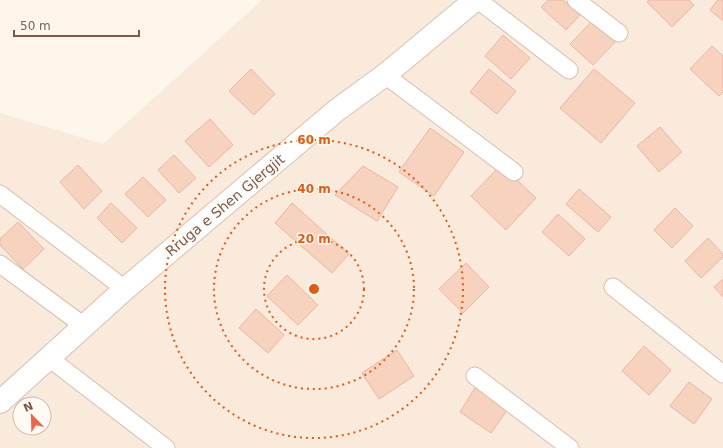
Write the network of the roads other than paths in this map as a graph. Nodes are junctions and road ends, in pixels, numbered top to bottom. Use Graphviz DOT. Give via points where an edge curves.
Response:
graph roads {
  1 [pos="477,0"];
  2 [pos="576,0"];
  3 [pos="619,33"];
  4 [pos="569,70"];
  5 [pos="384,74"];
  6 [pos="514,172"];
  7 [pos="0,194"];
  8 [pos="0,264"];
  9 [pos="613,287"];
  10 [pos="124,289"];
  11 [pos="84,326"];
  12 [pos="49,358"];
  13 [pos="723,374"];
  14 [pos="475,376"];
  15 [pos="0,402"];
  16 [pos="166,448"];
  17 [pos="570,448"];
  1 -- 4 [label="street"];
  1 -- 5 [label="street, Rruga e Shen Gjergjit"];
  2 -- 3 [label="street"];
  5 -- 6 [label="street"];
  5 -- 10 [label="street, Rruga e Shen Gjergjit" via="337,110"];
  7 -- 10 [label="street"];
  8 -- 11 [label="street"];
  9 -- 13 [label="street"];
  10 -- 11 [label="street, Rruga e Shen Gjergjit"];
  11 -- 12 [label="street, Rruga e Shen Gjergjit"];
  12 -- 15 [label="street, Rruga e Shen Gjergjit"];
  12 -- 16 [label="street"];
  14 -- 17 [label="street"];
}
